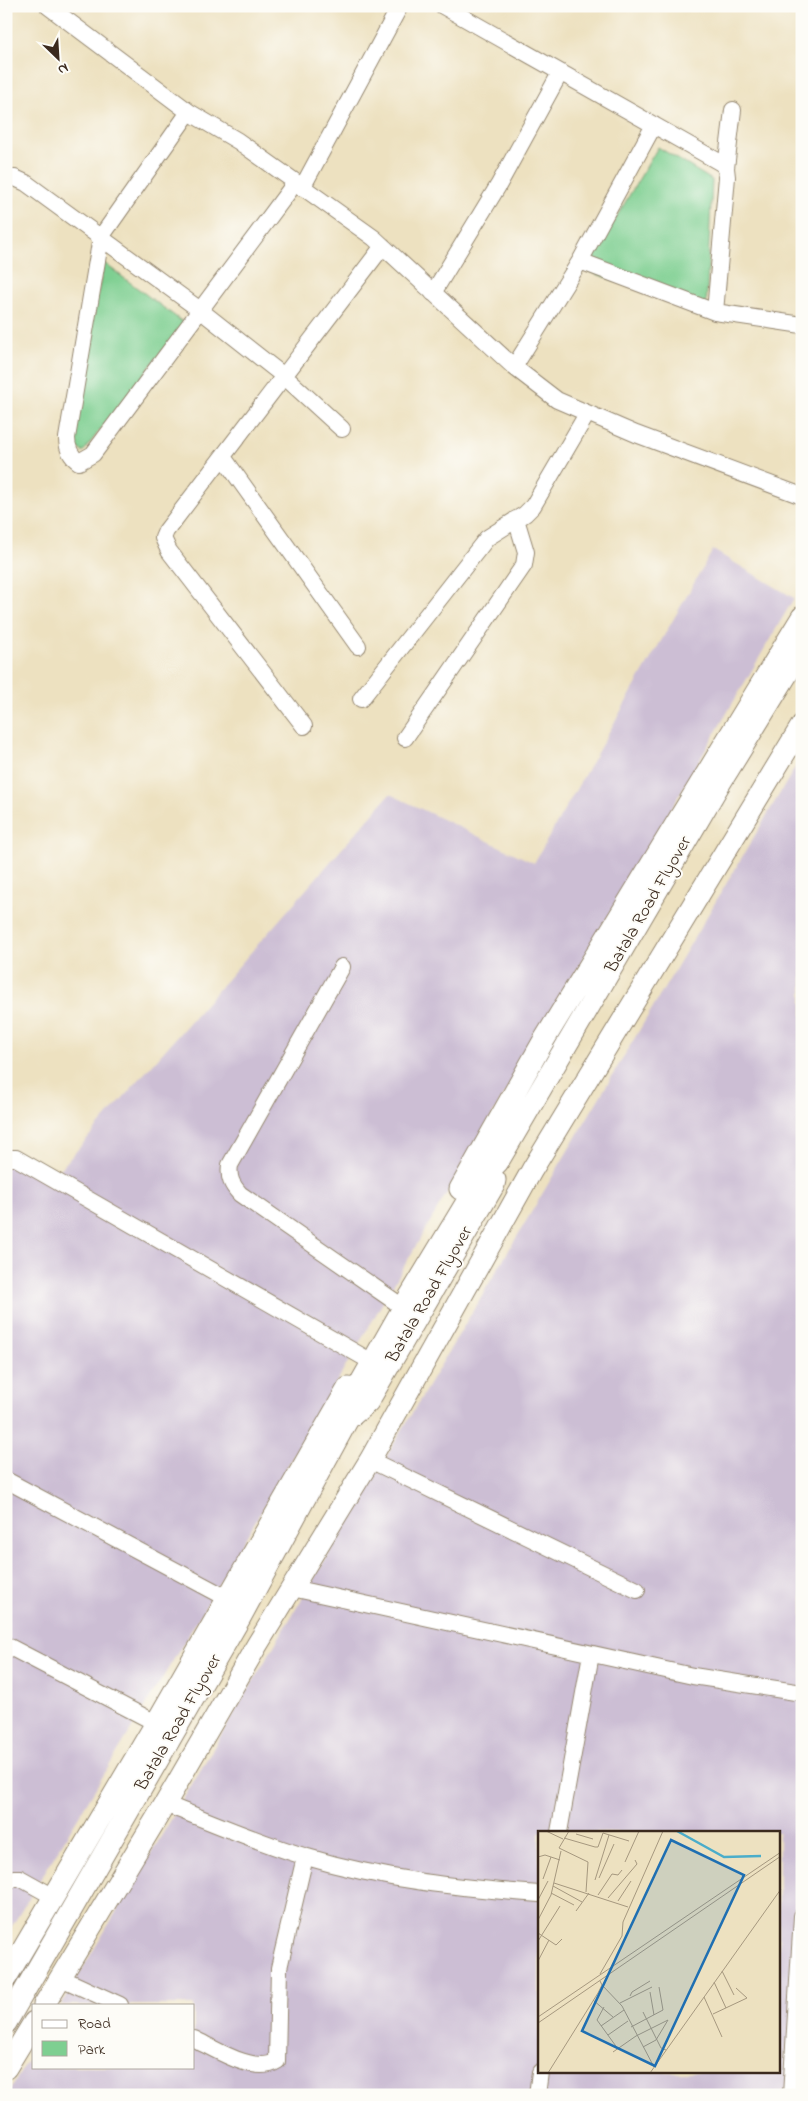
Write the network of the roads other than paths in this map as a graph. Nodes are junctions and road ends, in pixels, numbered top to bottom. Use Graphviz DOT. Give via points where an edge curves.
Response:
graph roads {
  1 [pos="48,6"];
  2 [pos="400,6"];
  3 [pos="443,6"];
  4 [pos="560,73"];
  5 [pos="733,110"];
  6 [pos="189,112"];
  7 [pos="654,125"];
  8 [pos="726,168"];
  9 [pos="6,178"];
  10 [pos="299,185"];
  11 [pos="101,237"];
  12 [pos="384,246"];
  13 [pos="580,261"];
  14 [pos="433,293"];
  15 [pos="200,310"];
  16 [pos="715,312"];
  17 [pos="802,325"];
  18 [pos="514,366"];
  19 [pos="285,377"];
  20 [pos="587,414"];
  21 [pos="342,429"];
  22 [pos="224,457"];
  23 [pos="802,496"];
  24 [pos="516,519"];
  25 [pos="802,616"];
  26 [pos="358,646"];
  27 [pos="802,650"];
  28 [pos="361,699"];
  29 [pos="304,726"];
  30 [pos="802,726"];
  31 [pos="405,738"];
  32 [pos="342,967"];
  33 [pos="6,1158"];
  34 [pos="397,1304"];
  35 [pos="365,1358"];
  36 [pos="370,1460"];
  37 [pos="6,1480"];
  38 [pos="292,1588"];
  39 [pos="636,1590"];
  40 [pos="228,1598"];
  41 [pos="6,1644"];
  42 [pos="591,1654"];
  43 [pos="802,1694"];
  44 [pos="156,1723"];
  45 [pos="165,1804"];
  46 [pos="559,1831"];
  47 [pos="305,1857"];
  48 [pos="6,1883"];
  49 [pos="538,1894"];
  50 [pos="54,1896"];
  51 [pos="802,1916"];
  52 [pos="6,1978"];
  53 [pos="60,1978"];
  54 [pos="45,2004"];
  55 [pos="118,2004"];
  56 [pos="6,2023"];
  57 [pos="32,2025"];
  58 [pos="195,2039"];
  59 [pos="6,2068"];
  60 [pos="540,2074"];
  61 [pos="537,2095"];
  62 [pos="790,2095"];
  1 -- 6 [label="street"];
  2 -- 10 [label="street"];
  3 -- 4 [label="street"];
  4 -- 7 [label="street"];
  4 -- 14 [label="street" via="498,186"];
  5 -- 8 [label="street"];
  6 -- 10 [label="street"];
  6 -- 11 [label="street"];
  7 -- 8 [label="street" via="715,158"];
  7 -- 13 [label="street"];
  8 -- 16 [label="street"];
  9 -- 11 [label="street" via="26,183"];
  10 -- 12 [label="street"];
  10 -- 15 [label="street"];
  11 -- 15 [label="street"];
  11 -- 15 [label="street" via="67,438 69,451 79,462 92,454"];
  12 -- 14 [label="street"];
  12 -- 19 [label="street"];
  13 -- 16 [label="street"];
  13 -- 18 [label="street"];
  14 -- 18 [label="street"];
  15 -- 19 [label="street"];
  16 -- 17 [label="street"];
  18 -- 20 [label="street" via="557,400"];
  19 -- 21 [label="street"];
  19 -- 22 [label="street"];
  20 -- 23 [label="street"];
  20 -- 24 [label="street" via="533,506"];
  22 -- 26 [label="street"];
  22 -- 29 [label="street" via="163,538 169,551"];
  24 -- 28 [label="street" via="487,538"];
  24 -- 31 [label="street" via="526,552 524,565"];
  25 -- 34 [label="main road" via="544,1040"];
  27 -- 56 [label="main road, Batala Road Flyover" via="498,1162 494,1185 368,1402 348,1419 240,1618"];
  30 -- 36 [label="main road" via="532,1170"];
  32 -- 34 [label="street" via="230,1165 230,1181 240,1194"];
  33 -- 35 [label="street" via="16,1158"];
  34 -- 35 [label="main road"];
  35 -- 40 [label="main road"];
  36 -- 38 [label="main road"];
  36 -- 39 [label="street"];
  37 -- 40 [label="street"];
  38 -- 42 [label="street"];
  38 -- 45 [label="main road"];
  40 -- 44 [label="main road"];
  41 -- 44 [label="street"];
  42 -- 43 [label="street" via="693,1676"];
  42 -- 46 [label="street"];
  44 -- 50 [label="main road"];
  45 -- 47 [label="street"];
  45 -- 53 [label="main road"];
  47 -- 49 [label="street" via="443,1886"];
  47 -- 58 [label="street" via="279,1968 276,2061 270,2065 247,2064"];
  48 -- 50 [label="street" via="20,1878"];
  50 -- 52 [label="main road"];
  51 -- 62 [label="street"];
  53 -- 54 [label="main road"];
  53 -- 55 [label="street"];
  57 -- 59 [label="main road"];
  60 -- 61 [label="street"];
}
